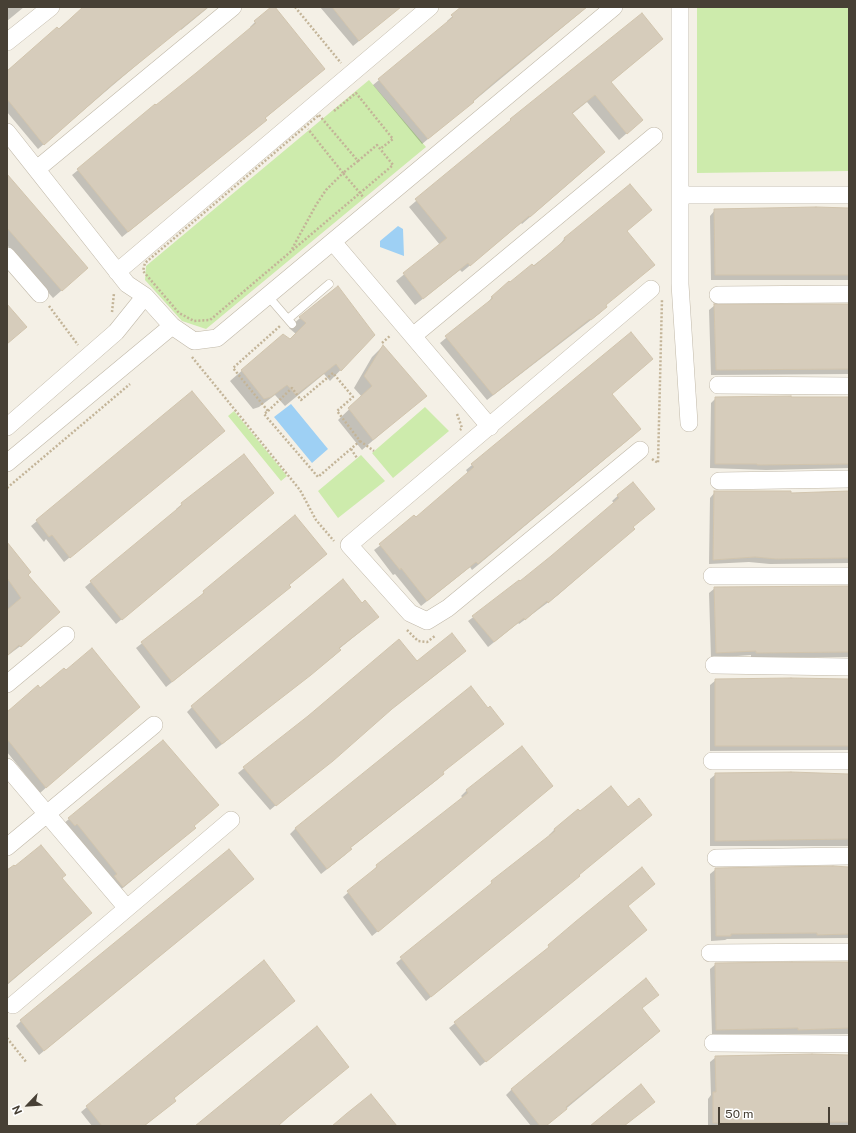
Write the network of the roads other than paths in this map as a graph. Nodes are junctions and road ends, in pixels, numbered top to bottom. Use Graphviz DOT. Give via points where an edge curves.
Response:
graph roads {
  1 [pos="51,7"];
  2 [pos="233,7"];
  3 [pos="430,7"];
  4 [pos="614,7"];
  5 [pos="680,7"];
  6 [pos="7,42"];
  7 [pos="7,132"];
  8 [pos="654,136"];
  9 [pos="38,168"];
  10 [pos="680,195"];
  11 [pos="849,195"];
  12 [pos="333,242"];
  13 [pos="7,256"];
  14 [pos="116,280"];
  15 [pos="329,284"];
  16 [pos="656,293"];
  17 [pos="40,294"];
  18 [pos="849,294"];
  19 [pos="718,295"];
  20 [pos="145,296"];
  21 [pos="267,296"];
  22 [pos="172,326"];
  23 [pos="413,336"];
  24 [pos="718,385"];
  25 [pos="849,386"];
  26 [pos="689,422"];
  27 [pos="7,427"];
  28 [pos="490,427"];
  29 [pos="640,450"];
  30 [pos="7,463"];
  31 [pos="849,479"];
  32 [pos="719,481"];
  33 [pos="712,576"];
  34 [pos="849,576"];
  35 [pos="66,634"];
  36 [pos="714,665"];
  37 [pos="849,667"];
  38 [pos="7,684"];
  39 [pos="154,725"];
  40 [pos="712,761"];
  41 [pos="849,761"];
  42 [pos="7,767"];
  43 [pos="46,814"];
  44 [pos="230,820"];
  45 [pos="7,847"];
  46 [pos="849,856"];
  47 [pos="716,858"];
  48 [pos="126,907"];
  49 [pos="849,952"];
  50 [pos="710,953"];
  51 [pos="13,1005"];
  52 [pos="713,1043"];
  53 [pos="849,1044"];
  1 -- 6 [label="street"];
  2 -- 9 [label="street"];
  3 -- 14 [label="street"];
  4 -- 12 [label="street"];
  5 -- 10 [label="street"];
  7 -- 9 [label="street"];
  8 -- 23 [label="street"];
  9 -- 14 [label="street"];
  10 -- 11 [label="street"];
  10 -- 26 [label="street" via="680,284"];
  12 -- 21 [label="street"];
  12 -- 23 [label="street"];
  13 -- 17 [label="street"];
  14 -- 20 [label="street"];
  15 -- 21 [label="lane" via="290,321"];
  16 -- 28 [label="street"];
  18 -- 19 [label="street"];
  20 -- 22 [label="street"];
  20 -- 27 [label="street" via="116,332"];
  21 -- 22 [label="street" via="217,338 194,341"];
  22 -- 30 [label="street"];
  23 -- 28 [label="street"];
  24 -- 25 [label="street"];
  28 -- 29 [label="street" via="349,545 410,613 427,621 448,608"];
  31 -- 32 [label="street"];
  33 -- 34 [label="street"];
  35 -- 38 [label="street"];
  36 -- 37 [label="street"];
  39 -- 43 [label="street"];
  40 -- 41 [label="street"];
  42 -- 43 [label="street"];
  43 -- 45 [label="street"];
  43 -- 48 [label="street"];
  44 -- 48 [label="street"];
  46 -- 47 [label="street"];
  48 -- 51 [label="street"];
  49 -- 50 [label="street"];
  52 -- 53 [label="street"];
}
